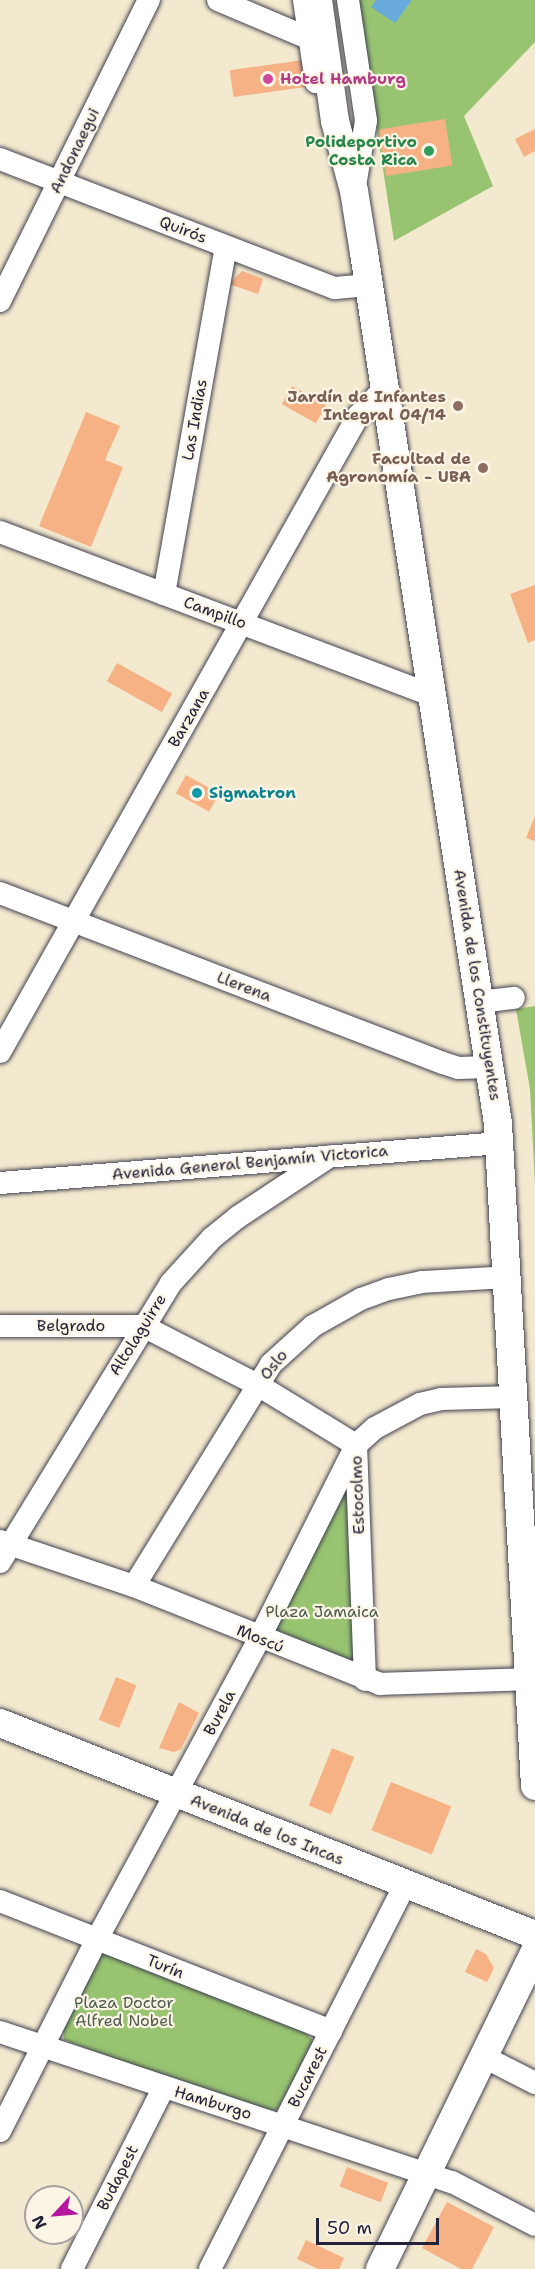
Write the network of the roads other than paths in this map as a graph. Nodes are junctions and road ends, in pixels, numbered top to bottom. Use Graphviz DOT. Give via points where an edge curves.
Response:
graph roads {
  1 [pos="149,0"];
  2 [pos="218,0"];
  3 [pos="304,0"];
  4 [pos="318,0"];
  5 [pos="336,0"];
  6 [pos="348,0"];
  7 [pos="308,38"];
  8 [pos="0,159"];
  9 [pos="60,182"];
  10 [pos="354,191"];
  11 [pos="225,247"];
  12 [pos="369,285"];
  13 [pos="0,301"];
  14 [pos="385,388"];
  15 [pos="0,532"];
  16 [pos="164,594"];
  17 [pos="243,624"];
  18 [pos="431,695"];
  19 [pos="0,893"];
  20 [pos="73,922"];
  21 [pos="514,998"];
  22 [pos="480,1002"];
  23 [pos="0,1052"];
  24 [pos="490,1067"];
  25 [pos="500,1143"];
  26 [pos="330,1156"];
  27 [pos="0,1183"];
  28 [pos="509,1277"];
  29 [pos="0,1326"];
  30 [pos="143,1326"];
  31 [pos="258,1385"];
  32 [pos="514,1397"];
  33 [pos="356,1445"];
  34 [pos="3,1549"];
  35 [pos="134,1586"];
  36 [pos="260,1640"];
  37 [pos="530,1679"];
  38 [pos="365,1680"];
  39 [pos="0,1723"];
  40 [pos="535,1786"];
  41 [pos="176,1793"];
  42 [pos="405,1884"];
  43 [pos="0,1901"];
  44 [pos="535,1935"];
  45 [pos="97,1939"];
  46 [pos="535,1950"];
  47 [pos="331,2031"];
  48 [pos="0,2032"];
  49 [pos="44,2046"];
  50 [pos="484,2057"];
  51 [pos="535,2083"];
  52 [pos="164,2087"];
  53 [pos="283,2124"];
  54 [pos="0,2131"];
  55 [pos="427,2173"];
  56 [pos="535,2225"];
  57 [pos="72,2269"];
  58 [pos="210,2269"];
  59 [pos="380,2269"];
  1 -- 9 [label="street, Andonaegui"];
  2 -- 7 [label="street"];
  3 -- 7 [label="street, Avenida de los Constituyentes"];
  4 -- 10 [label="main road, Avenida de los Constituyentes" via="335,121"];
  5 -- 10 [label="main road, Avenida de los Constituyentes" via="351,123"];
  6 -- 10 [label="street, Avenida de los Constituyentes" via="366,121"];
  7 -- 10 [label="street, Avenida de los Constituyentes" via="324,124"];
  8 -- 9 [label="street, Quirós"];
  9 -- 11 [label="street, Quirós"];
  9 -- 13 [label="street, Andonaegui"];
  10 -- 12 [label="main road, Avenida de los Constituyentes"];
  11 -- 12 [label="street, Quirós" via="335,288"];
  11 -- 16 [label="street, Las Indias"];
  12 -- 14 [label="main road, Avenida de los Constituyentes"];
  14 -- 17 [label="street, Barzana" via="358,416"];
  14 -- 18 [label="main road, Avenida de los Constituyentes"];
  15 -- 16 [label="street, Campillo"];
  16 -- 17 [label="street, Campillo"];
  17 -- 18 [label="street, Campillo"];
  17 -- 20 [label="street, Barzana"];
  18 -- 22 [label="main road, Avenida de los Constituyentes"];
  19 -- 20 [label="street, Llerena"];
  20 -- 23 [label="street, Barzana"];
  20 -- 24 [label="street, Llerena" via="443,1063 458,1068"];
  21 -- 22 [label="street"];
  22 -- 24 [label="main road, Avenida de los Constituyentes"];
  24 -- 25 [label="main road, Avenida de los Constituyentes"];
  25 -- 26 [label="street, Avenida General Benjamín Victorica"];
  25 -- 28 [label="main road, Avenida de los Constituyentes"];
  26 -- 27 [label="street, Avenida General Benjamín Victorica"];
  26 -- 30 [label="street, Altolaguirre" via="212,1238 171,1283"];
  28 -- 31 [label="street, Oslo" via="422,1282 361,1299 313,1326 291,1344 271,1364"];
  28 -- 32 [label="main road, Avenida de los Constituyentes"];
  29 -- 30 [label="street, Belgrado"];
  30 -- 31 [label="street, Estocolmo"];
  30 -- 34 [label="street, Altolaguirre"];
  31 -- 33 [label="street, Estocolmo"];
  31 -- 35 [label="street, Oslo"];
  32 -- 33 [label="street, Burela" via="441,1399 420,1404 375,1428"];
  32 -- 37 [label="main road, Avenida de los Constituyentes"];
  33 -- 36 [label="street, Burela"];
  33 -- 38 [label="street, Estocolmo"];
  34 -- 35 [label="street, Moscú"];
  35 -- 36 [label="street, Moscú"];
  36 -- 38 [label="street, Moscú"];
  36 -- 41 [label="street, Burela"];
  37 -- 38 [label="street, Moscú" via="380,1684"];
  37 -- 40 [label="main road, Avenida de los Constituyentes"];
  39 -- 41 [label="main road, Avenida de los Incas"];
  41 -- 42 [label="main road, Avenida de los Incas"];
  41 -- 45 [label="street, Burela"];
  42 -- 44 [label="main road, Avenida de los Incas"];
  42 -- 47 [label="street, Bucarest"];
  43 -- 45 [label="street, Turín"];
  45 -- 47 [label="street, Turín"];
  45 -- 49 [label="street, Burela"];
  46 -- 50 [label="main road"];
  47 -- 53 [label="street, Bucarest"];
  48 -- 49 [label="street, Hamburgo"];
  49 -- 52 [label="street, Hamburgo"];
  49 -- 54 [label="street, Burela"];
  50 -- 51 [label="street"];
  50 -- 55 [label="main road"];
  52 -- 53 [label="street, Hamburgo"];
  52 -- 57 [label="street, Budapest"];
  53 -- 55 [label="street, Hamburgo"];
  53 -- 58 [label="street, Bucarest"];
  55 -- 56 [label="street, Hamburgo"];
  55 -- 59 [label="main road"];
}
